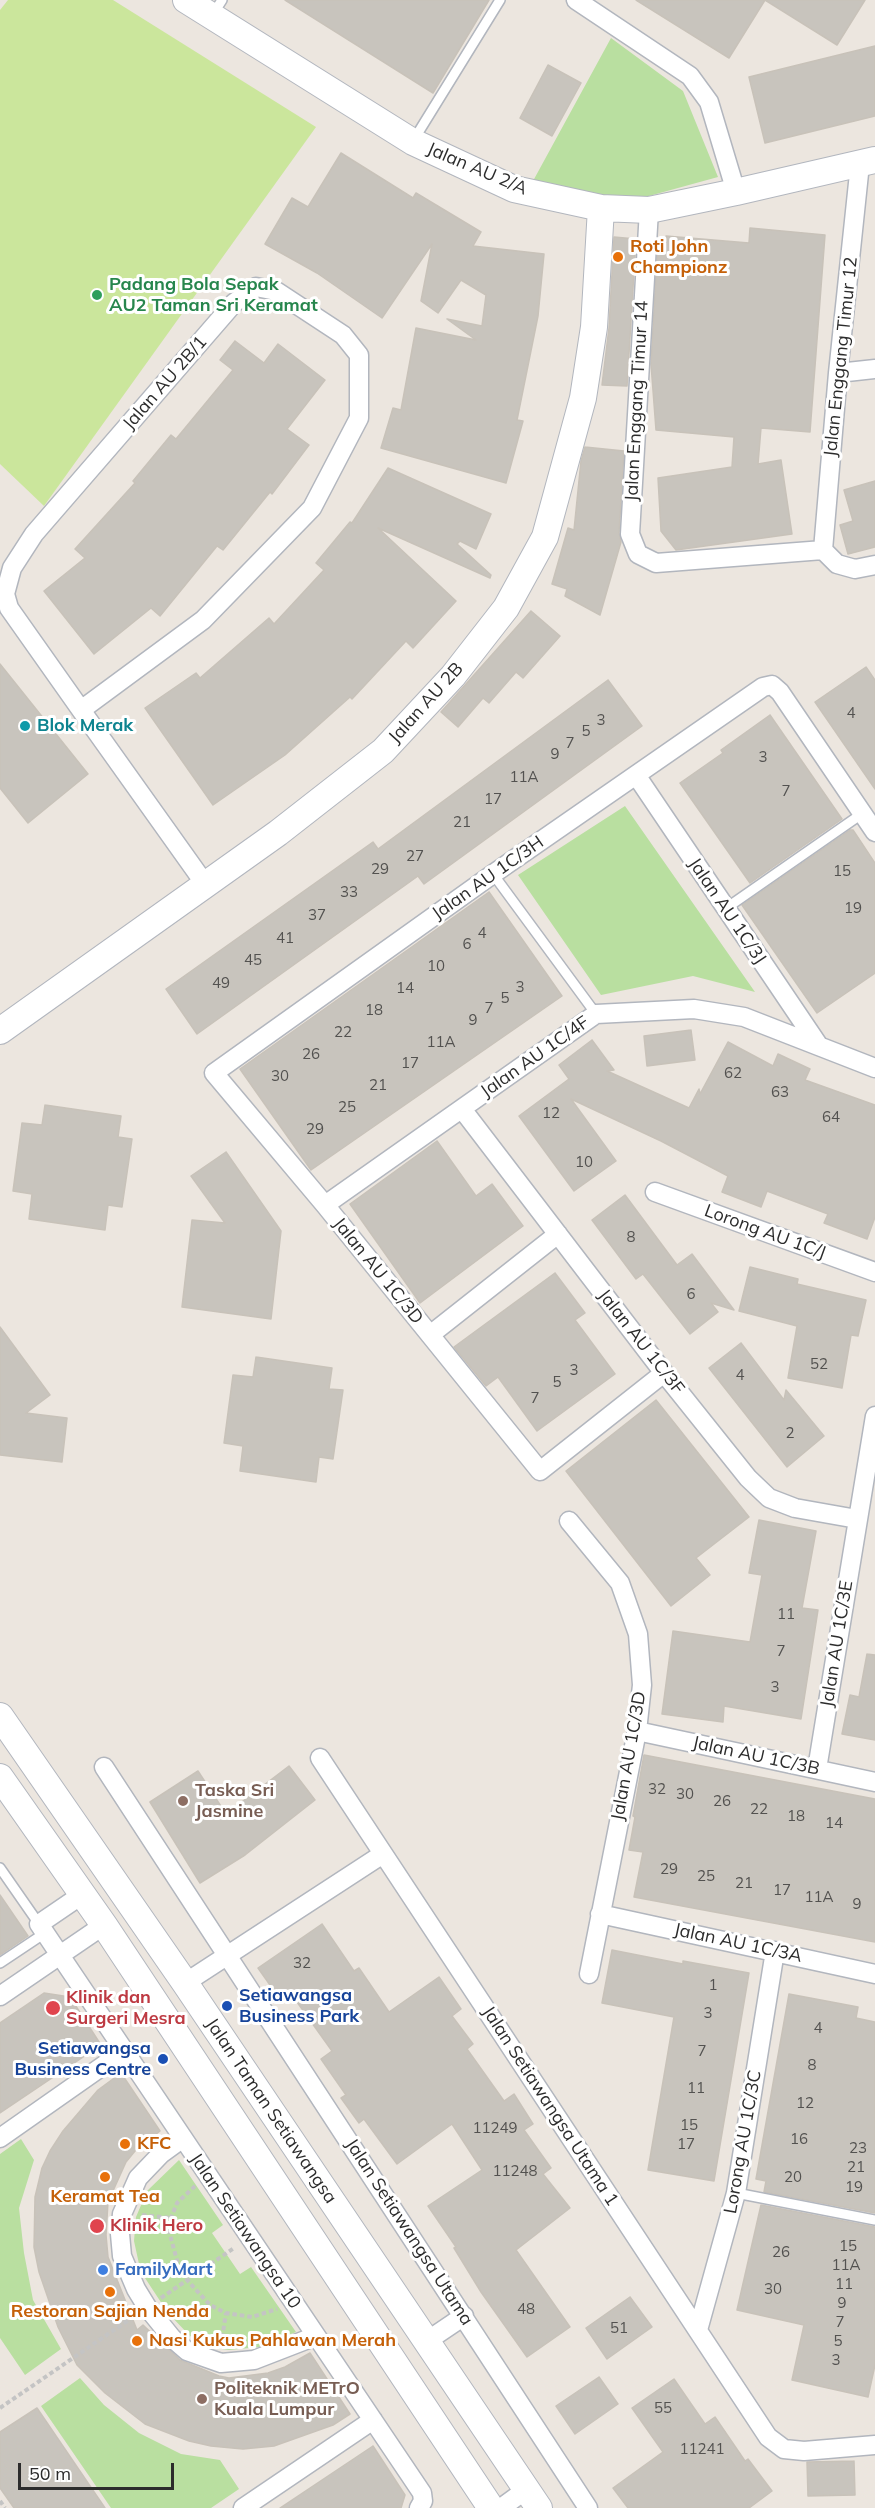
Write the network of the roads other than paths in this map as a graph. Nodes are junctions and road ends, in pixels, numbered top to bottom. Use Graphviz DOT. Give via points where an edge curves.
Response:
graph roads {
  1 [pos="186,0"];
  2 [pos="500,0"];
  3 [pos="576,0"];
  4 [pos="217,8"];
  5 [pos="413,142"];
  6 [pos="868,162"];
  7 [pos="736,192"];
  8 [pos="601,208"];
  9 [pos="649,210"];
  10 [pos="875,369"];
  11 [pos="838,373"];
  12 [pos="823,550"];
  13 [pos="875,565"];
  14 [pos="81,710"];
  15 [pos="636,775"];
  16 [pos="863,813"];
  17 [pos="875,832"];
  18 [pos="493,874"];
  19 [pos="205,884"];
  20 [pos="725,909"];
  21 [pos="596,1014"];
  22 [pos="0,1031"];
  23 [pos="819,1046"];
  24 [pos="875,1068"];
  25 [pos="214,1072"];
  26 [pos="462,1108"];
  27 [pos="655,1192"];
  28 [pos="325,1205"];
  29 [pos="558,1234"];
  30 [pos="875,1272"];
  31 [pos="430,1335"];
  32 [pos="664,1373"];
  33 [pos="875,1416"];
  34 [pos="857,1519"];
  35 [pos="569,1521"];
  36 [pos="3,1728"];
  37 [pos="637,1731"];
  38 [pos="29,1757"];
  39 [pos="320,1758"];
  40 [pos="104,1767"];
  41 [pos="817,1769"];
  42 [pos="0,1777"];
  43 [pos="875,1782"];
  44 [pos="383,1854"];
  45 [pos="0,1868"];
  46 [pos="83,1894"];
  47 [pos="600,1914"];
  48 [pos="104,1925"];
  49 [pos="42,1929"];
  50 [pos="776,1951"];
  51 [pos="60,1955"];
  52 [pos="227,1958"];
  53 [pos="0,1963"];
  54 [pos="589,1974"];
  55 [pos="875,1974"];
  56 [pos="185,1983"];
  57 [pos="0,1996"];
  58 [pos="124,2051"];
  59 [pos="0,2138"];
  60 [pos="183,2138"];
  61 [pos="736,2193"];
  62 [pos="875,2220"];
  63 [pos="464,2316"];
  64 [pos="698,2330"];
  65 [pos="316,2336"];
  66 [pos="427,2341"];
  67 [pos="373,2420"];
  68 [pos="875,2445"];
  69 [pos="533,2499"];
  70 [pos="420,2500"];
  71 [pos="243,2508"];
  72 [pos="491,2508"];
  73 [pos="501,2508"];
  74 [pos="588,2508"];
  1 -- 4 [label="street, Jalan AU 2/A"];
  2 -- 5 [label="lane"];
  3 -- 7 [label="street" via="690,76 709,102"];
  4 -- 5 [label="street, Jalan AU 2/A"];
  5 -- 8 [label="street, Jalan AU 2/A" via="514,189"];
  6 -- 7 [label="street, Jalan AU 2/A"];
  6 -- 11 [label="street, Jalan Enggang Timur 12"];
  7 -- 9 [label="street, Jalan AU 2/A"];
  8 -- 9 [label="street, Jalan AU 2/A"];
  8 -- 19 [label="street, Jalan AU 2B" via="594,327 583,398 545,537 506,608 453,676 383,751"];
  9 -- 12 [label="street, Jalan Enggang Timur 14" via="630,534 638,554 656,563"];
  10 -- 11 [label="street"];
  11 -- 12 [label="street, Jalan Enggang Timur 12"];
  12 -- 13 [label="street" via="837,564 855,569"];
  14 -- 14 [label="street, Jalan AU 2B/1" via="9,608 5,594 12,568 34,534 234,303 256,287 276,291 343,335 358,355 359,418 312,508 204,620"];
  14 -- 19 [label="street, Jalan AU 2B/1"];
  15 -- 16 [label="street, Jalan AU 1C/3H" via="763,687 772,685"];
  15 -- 18 [label="street, Jalan AU 1C/3H"];
  15 -- 20 [label="street, Jalan AU 1C/3J"];
  16 -- 17 [label="street"];
  16 -- 20 [label="lane"];
  18 -- 21 [label="lane"];
  18 -- 25 [label="street, Jalan AU 1C/3H"];
  19 -- 22 [label="street, Jalan AU 2B"];
  20 -- 23 [label="street, Jalan AU 1C/3J"];
  21 -- 23 [label="street, Jalan AU 1C/4F" via="694,1009 744,1017"];
  21 -- 26 [label="street, Jalan AU 1C/4F"];
  23 -- 24 [label="street, Jalan AU 1C/4F"];
  25 -- 28 [label="street, Jalan AU 1C/3D"];
  26 -- 28 [label="street, Jalan AU 1C/4F"];
  26 -- 29 [label="street, Jalan AU 1C/3F"];
  27 -- 30 [label="street, Lorong AU 1C/J"];
  28 -- 31 [label="street, Jalan AU 1C/3D"];
  29 -- 31 [label="street"];
  29 -- 32 [label="street, Jalan AU 1C/3F"];
  31 -- 32 [label="street, Jalan AU 1C/3D" via="540,1472"];
  32 -- 34 [label="street, Jalan AU 1C/3F" via="748,1478 769,1498 795,1508"];
  33 -- 34 [label="street, Jalan AU 1C/3E"];
  34 -- 41 [label="street, Jalan AU 1C/3E"];
  35 -- 37 [label="street, Jalan AU 1C/3D" via="620,1583 638,1634 642,1685"];
  36 -- 38 [label="street, Jalan Taman Setiawangsa"];
  37 -- 41 [label="street, Jalan AU 1C/3B"];
  37 -- 47 [label="street, Jalan AU 1C/3D"];
  38 -- 42 [label="street"];
  38 -- 56 [label="street, Jalan Taman Setiawangsa"];
  39 -- 44 [label="street, Jalan Setiawangsa Utama 1"];
  40 -- 52 [label="street, Jalan Setiawangsa Utama"];
  41 -- 43 [label="street, Jalan AU 1C/3B"];
  42 -- 46 [label="street, Jalan Taman Setiawangsa"];
  44 -- 52 [label="street"];
  44 -- 64 [label="street, Jalan Setiawangsa Utama 1"];
  45 -- 49 [label="lane"];
  46 -- 48 [label="street, Jalan Taman Setiawangsa"];
  46 -- 49 [label="street"];
  47 -- 50 [label="street, Jalan AU 1C/3A"];
  47 -- 54 [label="street, Jalan AU 1C/3D"];
  48 -- 51 [label="street"];
  48 -- 72 [label="street, Jalan Taman Setiawangsa"];
  49 -- 51 [label="street, Jalan Setiawangsa 10"];
  49 -- 53 [label="lane"];
  50 -- 55 [label="street, Jalan AU 1C/3A"];
  50 -- 61 [label="street, Lorong AU 1C/3C"];
  51 -- 57 [label="street"];
  51 -- 58 [label="street, Jalan Setiawangsa 10"];
  52 -- 56 [label="street"];
  52 -- 63 [label="street, Jalan Setiawangsa Utama"];
  56 -- 66 [label="street, Jalan Taman Setiawangsa"];
  58 -- 59 [label="street"];
  58 -- 60 [label="street, Jalan Setiawangsa 10"];
  60 -- 65 [label="street, Jalan Setiawangsa 10"];
  60 -- 65 [label="street" via="160,2154 138,2178 122,2214 122,2256 147,2307 188,2351 221,2363 254,2360"];
  61 -- 62 [label="lane"];
  61 -- 64 [label="street, Lorong AU 1C/3C"];
  63 -- 66 [label="street"];
  63 -- 74 [label="street, Jalan Setiawangsa Utama"];
  64 -- 68 [label="street, Jalan Setiawangsa Utama 1" via="768,2437 784,2449"];
  65 -- 67 [label="street, Jalan Setiawangsa 10"];
  66 -- 69 [label="street, Jalan Taman Setiawangsa"];
  67 -- 70 [label="street, Jalan Setiawangsa 10"];
  67 -- 71 [label="street"];
  69 -- 73 [label="street"];
}
